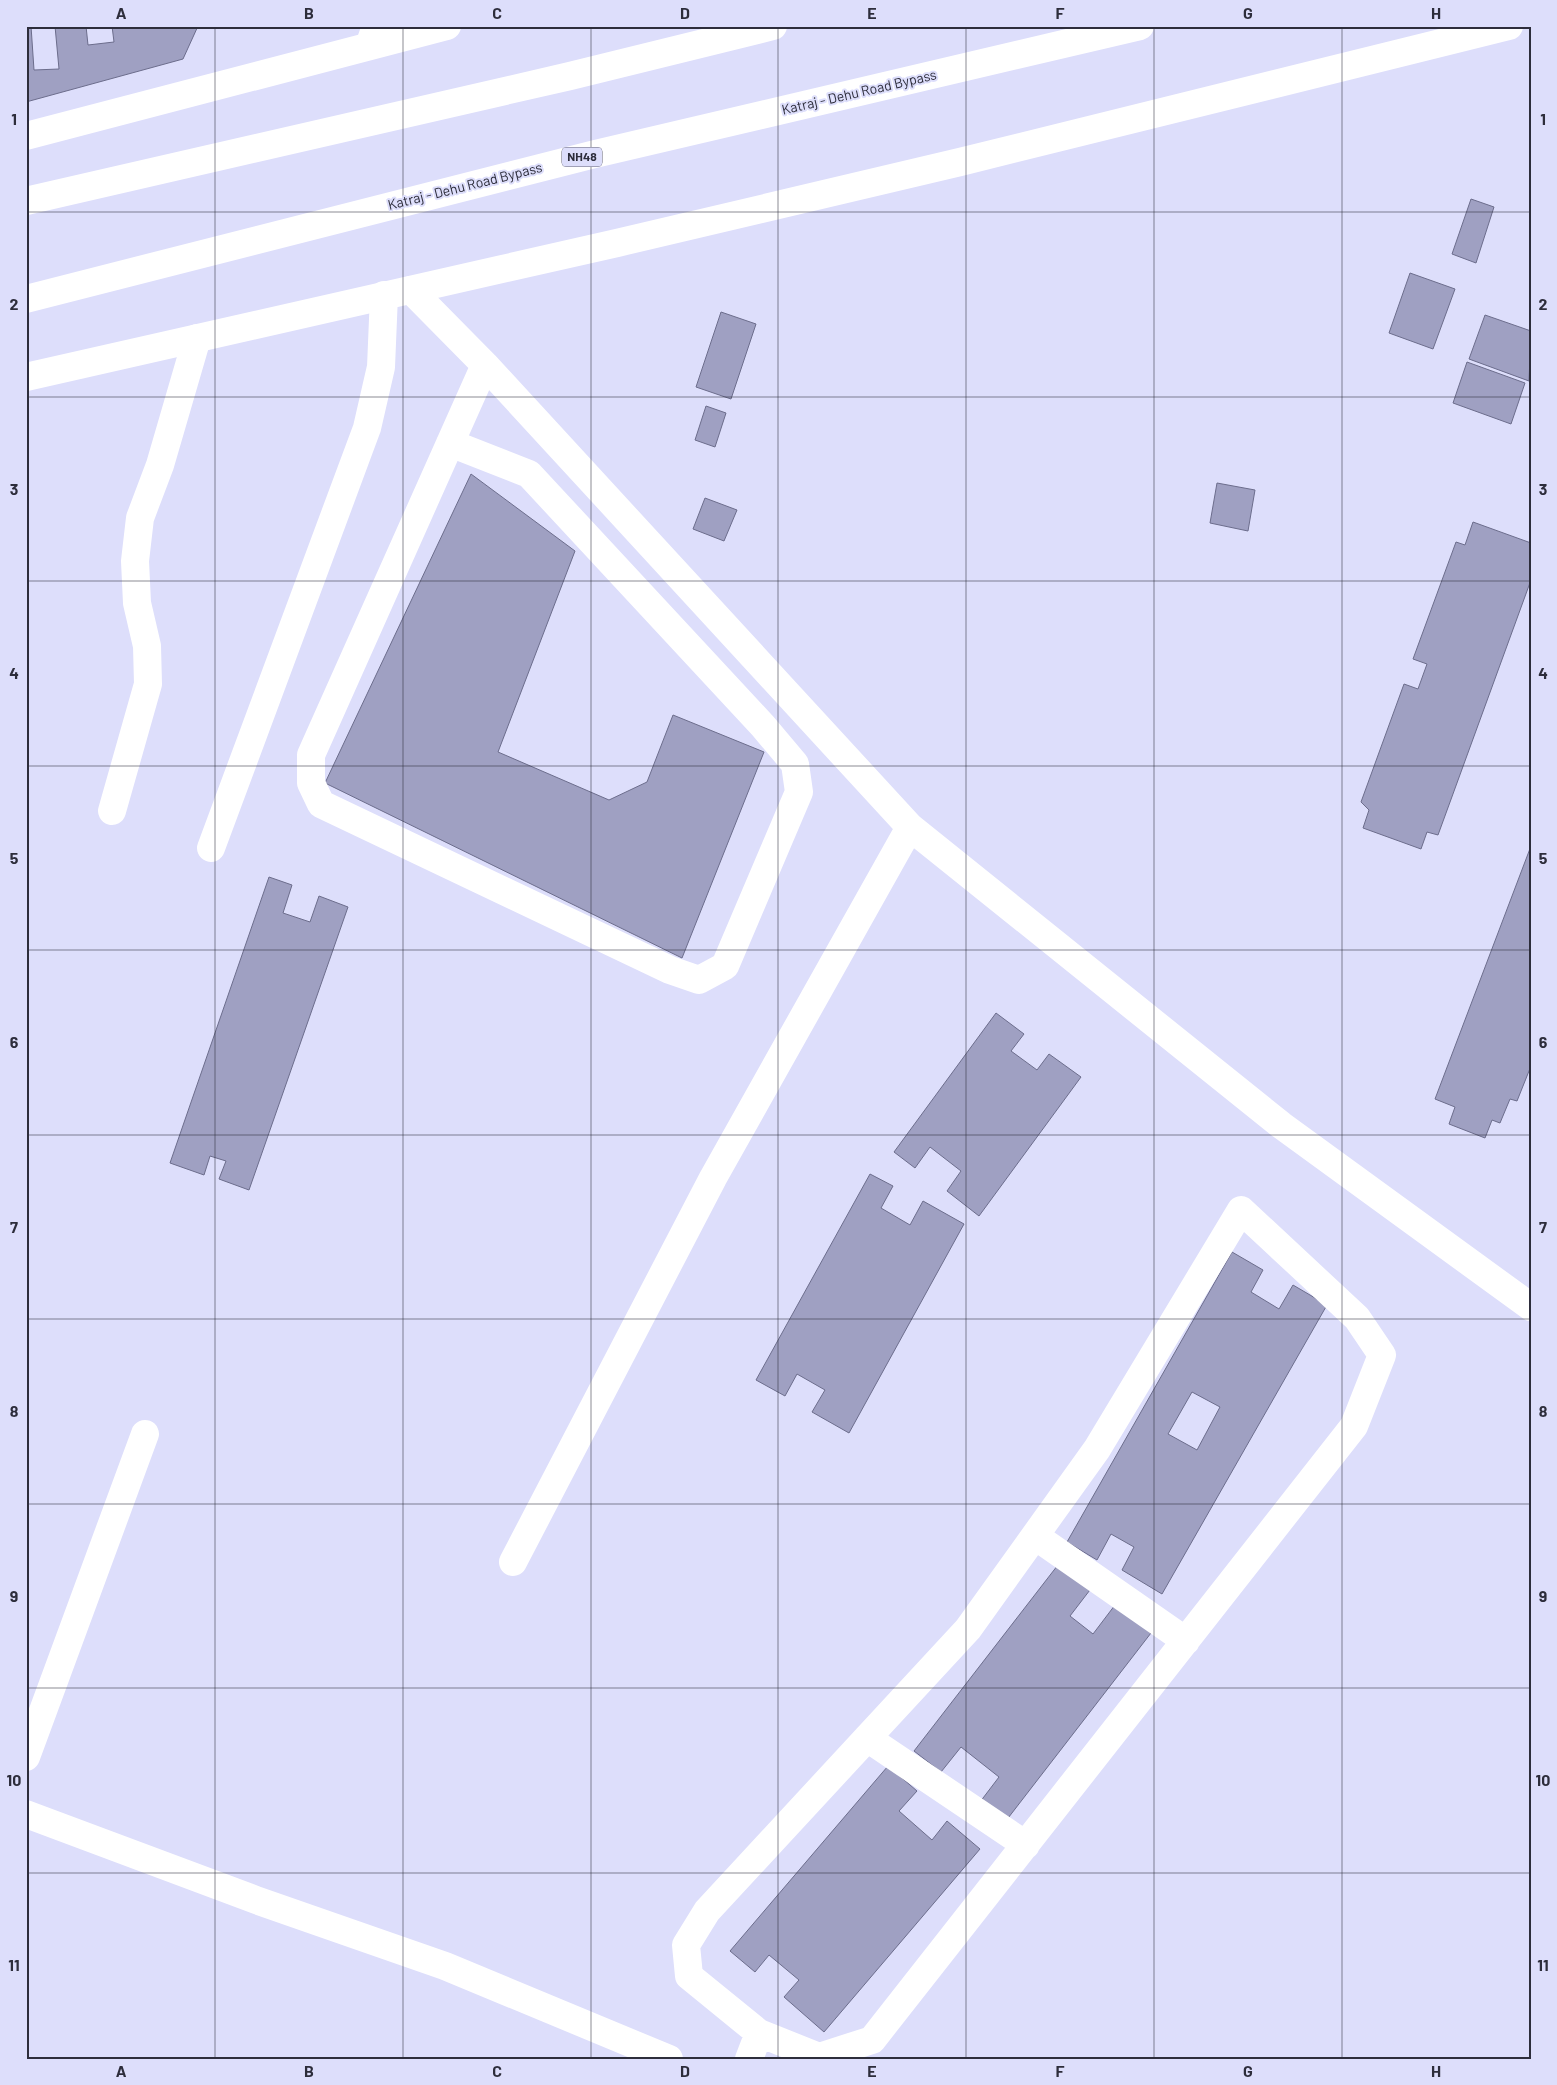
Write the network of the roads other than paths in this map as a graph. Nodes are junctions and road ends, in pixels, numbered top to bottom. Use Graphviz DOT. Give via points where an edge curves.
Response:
graph roads {
  1 [pos="447,26"];
  2 [pos="773,26"];
  3 [pos="1140,26"];
  4 [pos="1509,26"];
  5 [pos="373,36"];
  6 [pos="26,136"];
  7 [pos="26,201"];
  8 [pos="411,290"];
  9 [pos="384,296"];
  10 [pos="26,298"];
  11 [pos="197,338"];
  12 [pos="485,364"];
  13 [pos="26,377"];
  14 [pos="450,443"];
  15 [pos="112,811"];
  16 [pos="910,827"];
  17 [pos="211,848"];
  18 [pos="1531,1307"];
  19 [pos="144,1434"];
  20 [pos="1035,1536"];
  21 [pos="513,1562"];
  22 [pos="1186,1641"];
  23 [pos="867,1738"];
  24 [pos="26,1756"];
  25 [pos="26,1814"];
  26 [pos="1026,1845"];
  27 [pos="759,2033"];
  28 [pos="669,2059"];
  29 [pos="749,2059"];
  1 -- 5 [label="main road"];
  2 -- 7 [label="main road"];
  3 -- 10 [label="main road, Katraj - Dehu Road Bypass / NH48" via="595,154"];
  4 -- 8 [label="main road" via="960,162"];
  5 -- 6 [label="main road"];
  8 -- 9 [label="main road"];
  8 -- 12 [label="main road"];
  9 -- 11 [label="main road"];
  9 -- 17 [label="main road" via="381,368 367,428"];
  11 -- 13 [label="main road"];
  11 -- 15 [label="main road" via="160,465 140,518 135,561 137,603 147,646 148,684"];
  12 -- 14 [label="main road"];
  12 -- 16 [label="main road"];
  14 -- 14 [label="main road" via="311,755 311,783 321,804 670,970 699,980 725,966 799,792 795,764 529,474"];
  16 -- 18 [label="main road" via="1281,1125"];
  16 -- 21 [label="main road" via="713,1178"];
  19 -- 24 [label="main road"];
  20 -- 22 [label="main road"];
  20 -- 22 [label="main road" via="1097,1449 1241,1210 1358,1318 1382,1355 1354,1426"];
  20 -- 23 [label="main road" via="968,1629"];
  22 -- 26 [label="main road"];
  23 -- 26 [label="main road"];
  23 -- 27 [label="main road" via="707,1911 686,1945 689,1976"];
  25 -- 28 [label="main road" via="445,1966"];
  26 -- 27 [label="main road" via="872,2040 819,2057"];
  27 -- 29 [label="main road"];
}
